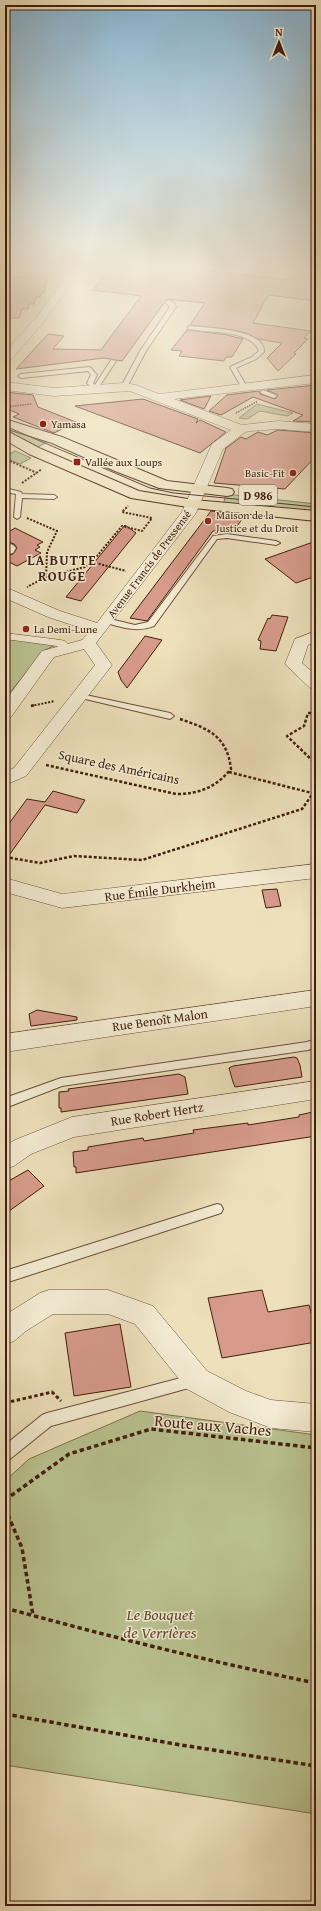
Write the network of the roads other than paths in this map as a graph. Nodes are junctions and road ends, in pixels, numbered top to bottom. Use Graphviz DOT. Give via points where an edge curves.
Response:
graph roads {
  1 [pos="140,358"];
  2 [pos="254,358"];
  3 [pos="113,362"];
  4 [pos="22,376"];
  5 [pos="316,380"];
  6 [pos="5,386"];
  7 [pos="128,387"];
  8 [pos="250,388"];
  9 [pos="95,389"];
  10 [pos="263,392"];
  11 [pos="274,396"];
  12 [pos="157,397"];
  13 [pos="5,423"];
  14 [pos="316,428"];
  15 [pos="241,429"];
  16 [pos="5,434"];
  17 [pos="200,490"];
  18 [pos="7,491"];
  19 [pos="238,493"];
  20 [pos="19,496"];
  21 [pos="54,497"];
  22 [pos="194,504"];
  23 [pos="316,516"];
  24 [pos="16,517"];
  25 [pos="276,543"];
  26 [pos="5,544"];
  27 [pos="5,553"];
  28 [pos="8,594"];
  29 [pos="103,624"];
  30 [pos="5,636"];
  31 [pos="316,636"];
  32 [pos="88,643"];
  33 [pos="67,649"];
  34 [pos="316,684"];
  35 [pos="81,696"];
  36 [pos="6,712"];
  37 [pos="170,716"];
  38 [pos="5,779"];
  39 [pos="316,871"];
  40 [pos="5,885"];
  41 [pos="316,998"];
  42 [pos="5,1043"];
  43 [pos="316,1043"];
  44 [pos="316,1090"];
  45 [pos="5,1103"];
  46 [pos="5,1159"];
  47 [pos="217,1209"];
  48 [pos="5,1277"];
  49 [pos="5,1332"];
  50 [pos="196,1380"];
  51 [pos="316,1418"];
  52 [pos="5,1454"];
  1 -- 7 [label="lane"];
  2 -- 8 [label="lane" via="233,367"];
  3 -- 9 [label="lane"];
  4 -- 9 [label="lane" via="90,369 94,375 90,383"];
  5 -- 8 [label="street"];
  6 -- 9 [label="street" via="54,392"];
  7 -- 9 [label="street"];
  7 -- 12 [label="street"];
  8 -- 12 [label="street"];
  10 -- 11 [label="lane"];
  12 -- 15 [label="street"];
  13 -- 17 [label="main road, D 986" via="57,440 164,485"];
  14 -- 15 [label="street" via="279,424"];
  15 -- 17 [label="street, Avenue Francis de Pressensé" via="217,447"];
  16 -- 22 [label="main road, D 986" via="34,451 126,491 146,497"];
  17 -- 19 [label="main road, D 986"];
  17 -- 22 [label="street, Avenue Francis de Pressensé"];
  18 -- 20 [label="lane" via="20,493"];
  20 -- 21 [label="lane"];
  20 -- 24 [label="lane"];
  22 -- 23 [label="main road, D 986"];
  22 -- 29 [label="street, Avenue Francis de Pressensé" via="189,514"];
  25 -- 29 [label="lane" via="227,536 215,537 151,624 130,627"];
  26 -- 27 [label="lane" via="12,548"];
  28 -- 29 [label="street" via="54,614"];
  29 -- 32 [label="street, Avenue Francis de Pressensé"];
  30 -- 33 [label="street" via="61,643"];
  31 -- 34 [label="street" via="301,642 293,664"];
  32 -- 33 [label="street"];
  32 -- 35 [label="street" via="104,665"];
  33 -- 36 [label="street" via="48,654"];
  35 -- 37 [label="lane"];
  35 -- 38 [label="street" via="20,772"];
  39 -- 40 [label="street, Rue Émile Durkheim" via="62,901"];
  41 -- 42 [label="street, Rue Benoît Malon"];
  43 -- 45 [label="lane" via="61,1082"];
  44 -- 46 [label="street, Rue Robert Hertz" via="72,1127 23,1147"];
  47 -- 48 [label="lane"];
  49 -- 50 [label="street" via="49,1302 108,1302 144,1315"];
  50 -- 51 [label="street" via="239,1402 271,1414"];
  50 -- 52 [label="lane" via="47,1420"];
}
